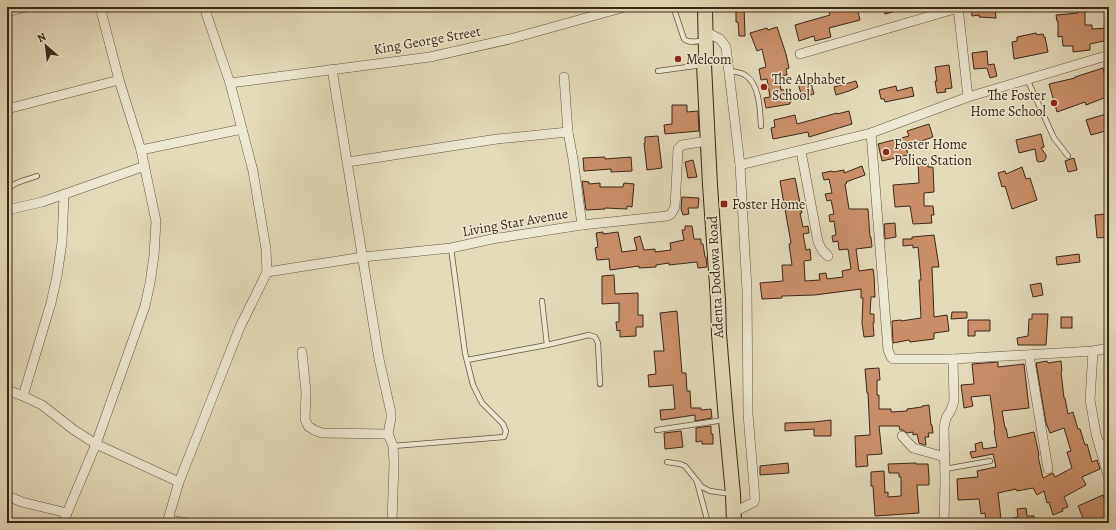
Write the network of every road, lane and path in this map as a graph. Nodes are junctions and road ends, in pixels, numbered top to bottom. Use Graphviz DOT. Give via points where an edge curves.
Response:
graph roads {
  1 [pos="26,7"];
  2 [pos="100,7"];
  3 [pos="204,7"];
  4 [pos="625,7"];
  5 [pos="672,7"];
  6 [pos="705,7"];
  7 [pos="958,7"];
  8 [pos="7,12"];
  9 [pos="706,36"];
  10 [pos="800,54"];
  11 [pos="1109,54"];
  12 [pos="704,64"];
  13 [pos="332,69"];
  14 [pos="658,71"];
  15 [pos="730,71"];
  16 [pos="564,77"];
  17 [pos="1027,79"];
  18 [pos="119,80"];
  19 [pos="230,83"];
  20 [pos="968,97"];
  21 [pos="7,109"];
  22 [pos="762,126"];
  23 [pos="242,129"];
  24 [pos="568,132"];
  25 [pos="871,133"];
  26 [pos="707,141"];
  27 [pos="141,150"];
  28 [pos="801,151"];
  29 [pos="1068,156"];
  30 [pos="348,162"];
  31 [pos="740,165"];
  32 [pos="145,166"];
  33 [pos="37,176"];
  34 [pos="7,191"];
  35 [pos="64,195"];
  36 [pos="7,210"];
  37 [pos="582,225"];
  38 [pos="451,248"];
  39 [pos="828,256"];
  40 [pos="363,257"];
  41 [pos="267,272"];
  42 [pos="542,301"];
  43 [pos="547,345"];
  44 [pos="1109,348"];
  45 [pos="1093,351"];
  46 [pos="302,352"];
  47 [pos="1029,355"];
  48 [pos="953,359"];
  49 [pos="467,360"];
  50 [pos="600,384"];
  51 [pos="7,390"];
  52 [pos="22,396"];
  53 [pos="726,420"];
  54 [pos="658,430"];
  55 [pos="388,434"];
  56 [pos="902,436"];
  57 [pos="1109,442"];
  58 [pos="96,444"];
  59 [pos="393,446"];
  60 [pos="1100,447"];
  61 [pos="945,457"];
  62 [pos="990,461"];
  63 [pos="668,462"];
  64 [pos="945,469"];
  65 [pos="1048,469"];
  66 [pos="1109,479"];
  67 [pos="696,480"];
  68 [pos="179,482"];
  69 [pos="734,494"];
  70 [pos="7,496"];
  71 [pos="67,513"];
  72 [pos="734,517"];
  73 [pos="167,521"];
  74 [pos="64,523"];
  75 [pos="188,523"];
  76 [pos="392,523"];
  77 [pos="708,523"];
  78 [pos="944,523"];
  1 -- 8 [label="street"];
  2 -- 18 [label="street"];
  3 -- 19 [label="street"];
  4 -- 13 [label="street, King George Street" via="510,39 430,56"];
  5 -- 9 [label="lane" via="686,42 694,42"];
  6 -- 9 [label="main road, Adenta Dodowa Road"];
  7 -- 10 [label="street"];
  7 -- 20 [label="street"];
  9 -- 12 [label="main road, Adenta Dodowa Road"];
  9 -- 15 [label="street" via="720,39 726,47"];
  11 -- 17 [label="street"];
  12 -- 14 [label="lane"];
  12 -- 26 [label="main road, Adenta Dodowa Road"];
  13 -- 19 [label="street, King George Street"];
  13 -- 30 [label="street"];
  15 -- 22 [label="lane" via="744,74 757,91"];
  15 -- 31 [label="street"];
  16 -- 24 [label="street"];
  17 -- 20 [label="street"];
  17 -- 29 [label="lane" via="1054,138"];
  18 -- 21 [label="street"];
  18 -- 27 [label="street"];
  19 -- 23 [label="street"];
  20 -- 25 [label="street"];
  23 -- 27 [label="street"];
  23 -- 41 [label="street" via="253,171 266,249"];
  24 -- 30 [label="street" via="497,139"];
  24 -- 37 [label="street"];
  25 -- 28 [label="street"];
  25 -- 48 [label="street" via="888,350 894,359"];
  26 -- 37 [label="street, Living Star Avenue" via="682,145 678,149 675,207 671,214"];
  26 -- 53 [label="main road, Adenta Dodowa Road"];
  27 -- 32 [label="street"];
  28 -- 31 [label="street"];
  28 -- 39 [label="street" via="818,242"];
  30 -- 40 [label="street"];
  31 -- 72 [label="street" via="747,290 748,414 755,499"];
  32 -- 35 [label="street"];
  32 -- 58 [label="street" via="156,222 150,283 145,306"];
  33 -- 34 [label="lane" via="9,187"];
  35 -- 36 [label="street"];
  35 -- 52 [label="street" via="62,242 57,276"];
  37 -- 38 [label="street, Living Star Avenue"];
  38 -- 40 [label="street, Living Star Avenue"];
  38 -- 49 [label="lane"];
  40 -- 41 [label="street, Living Star Avenue"];
  40 -- 55 [label="street" via="379,359 391,413"];
  41 -- 68 [label="street" via="240,327"];
  42 -- 43 [label="lane"];
  43 -- 49 [label="lane"];
  43 -- 50 [label="lane" via="589,335 594,338 598,343"];
  44 -- 45 [label="street"];
  45 -- 47 [label="street"];
  45 -- 60 [label="street" via="1090,397"];
  46 -- 55 [label="street" via="306,392 305,419 308,426 322,432"];
  47 -- 48 [label="street"];
  47 -- 65 [label="street"];
  48 -- 61 [label="street" via="954,401 944,427"];
  49 -- 59 [label="lane" via="473,385 482,403 503,424 506,431 504,437"];
  51 -- 52 [label="street"];
  52 -- 58 [label="street" via="42,405"];
  53 -- 54 [label="lane"];
  53 -- 69 [label="main road, Adenta Dodowa Road"];
  55 -- 59 [label="street"];
  56 -- 61 [label="street" via="913,448"];
  57 -- 60 [label="street"];
  58 -- 68 [label="street"];
  58 -- 71 [label="street"];
  59 -- 76 [label="street"];
  60 -- 66 [label="street"];
  61 -- 64 [label="street"];
  62 -- 64 [label="lane"];
  63 -- 67 [label="lane" via="685,466"];
  64 -- 78 [label="street"];
  67 -- 69 [label="lane" via="710,491"];
  67 -- 77 [label="lane"];
  68 -- 73 [label="street"];
  69 -- 72 [label="main road, Adenta Dodowa Road"];
  70 -- 71 [label="street"];
  71 -- 74 [label="street"];
  73 -- 75 [label="street"];
}
